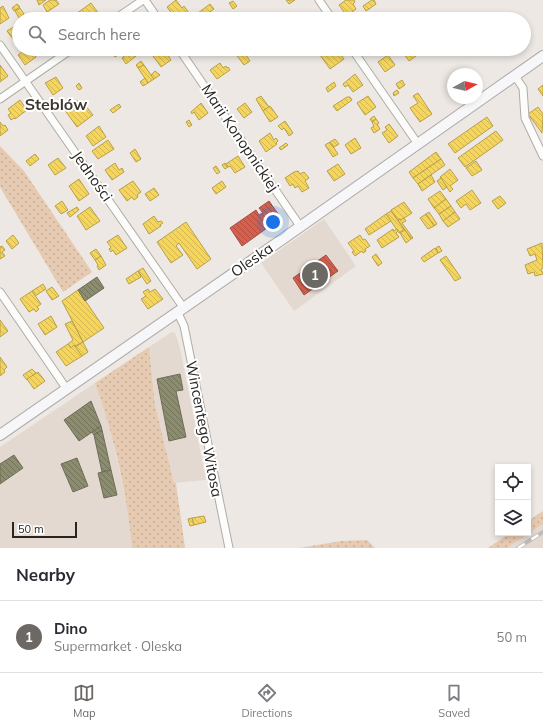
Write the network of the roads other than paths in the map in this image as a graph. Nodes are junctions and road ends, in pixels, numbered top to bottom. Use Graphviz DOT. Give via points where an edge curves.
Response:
graph roads {
  1 [pos="144,0"];
  2 [pos="319,0"];
  3 [pos="126,12"];
  4 [pos="153,12"];
  5 [pos="327,12"];
  6 [pos="0,45"];
  7 [pos="62,56"];
  8 [pos="184,56"];
  9 [pos="357,56"];
  10 [pos="543,56"];
  11 [pos="515,76"];
  12 [pos="26,81"];
  13 [pos="0,99"];
  14 [pos="418,144"];
  15 [pos="543,156"];
  16 [pos="300,226"];
  17 [pos="0,292"];
  18 [pos="180,309"];
  19 [pos="66,388"];
  20 [pos="0,435"];
  21 [pos="229,548"];
  1 -- 3 [label="street"];
  1 -- 4 [label="street"];
  2 -- 5 [label="street"];
  6 -- 12 [label="street, Jedności"];
  7 -- 12 [label="street"];
  8 -- 16 [label="street, Marii Konopnickiej"];
  9 -- 14 [label="street"];
  10 -- 11 [label="street, Oleska"];
  11 -- 14 [label="street, Oleska"];
  11 -- 15 [label="street" via="523,88 526,118"];
  12 -- 13 [label="street"];
  12 -- 18 [label="street, Jedności"];
  14 -- 16 [label="street, Oleska"];
  16 -- 18 [label="street, Oleska"];
  17 -- 19 [label="street"];
  18 -- 19 [label="street, Oleska"];
  18 -- 21 [label="street, Wincentego Witosa"];
  19 -- 20 [label="street, Oleska"];
}
